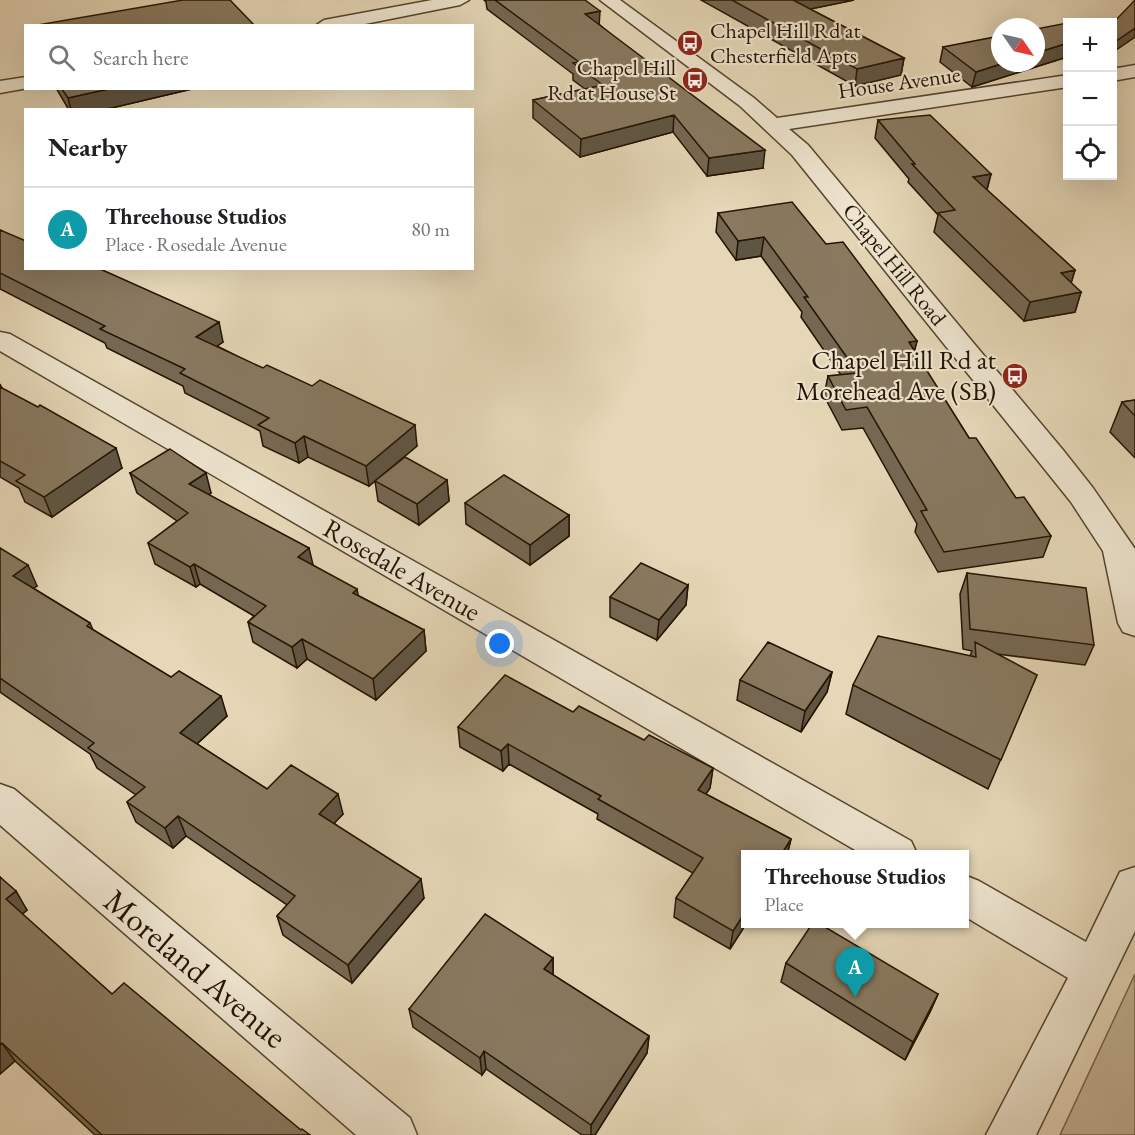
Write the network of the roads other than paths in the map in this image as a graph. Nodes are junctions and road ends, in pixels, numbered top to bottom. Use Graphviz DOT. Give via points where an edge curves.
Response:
graph roads {
  1 [pos="460,0"];
  2 [pos="609,0"];
  3 [pos="334,24"];
  4 [pos="1135,71"];
  5 [pos="1117,74"];
  6 [pos="24,82"];
  7 [pos="1063,82"];
  8 [pos="0,87"];
  9 [pos="773,125"];
  10 [pos="0,340"];
  11 [pos="1127,561"];
  12 [pos="1135,623"];
  13 [pos="0,801"];
  14 [pos="888,850"];
  15 [pos="1135,885"];
  16 [pos="969,897"];
  17 [pos="1095,971"];
  18 [pos="393,1135"];
  19 [pos="1010,1135"];
  1 -- 3 [label="street"];
  2 -- 9 [label="street, Chapel Hill Road" via="740,96"];
  4 -- 5 [label="street"];
  6 -- 8 [label="street"];
  7 -- 9 [label="street, House Avenue"];
  9 -- 11 [label="street, Chapel Hill Road" via="825,178 1013,408 1082,495"];
  10 -- 14 [label="street, Rosedale Avenue"];
  11 -- 12 [label="street"];
  13 -- 18 [label="street, Moreland Avenue"];
  15 -- 17 [label="street"];
  16 -- 17 [label="street"];
  17 -- 19 [label="street"];
}
